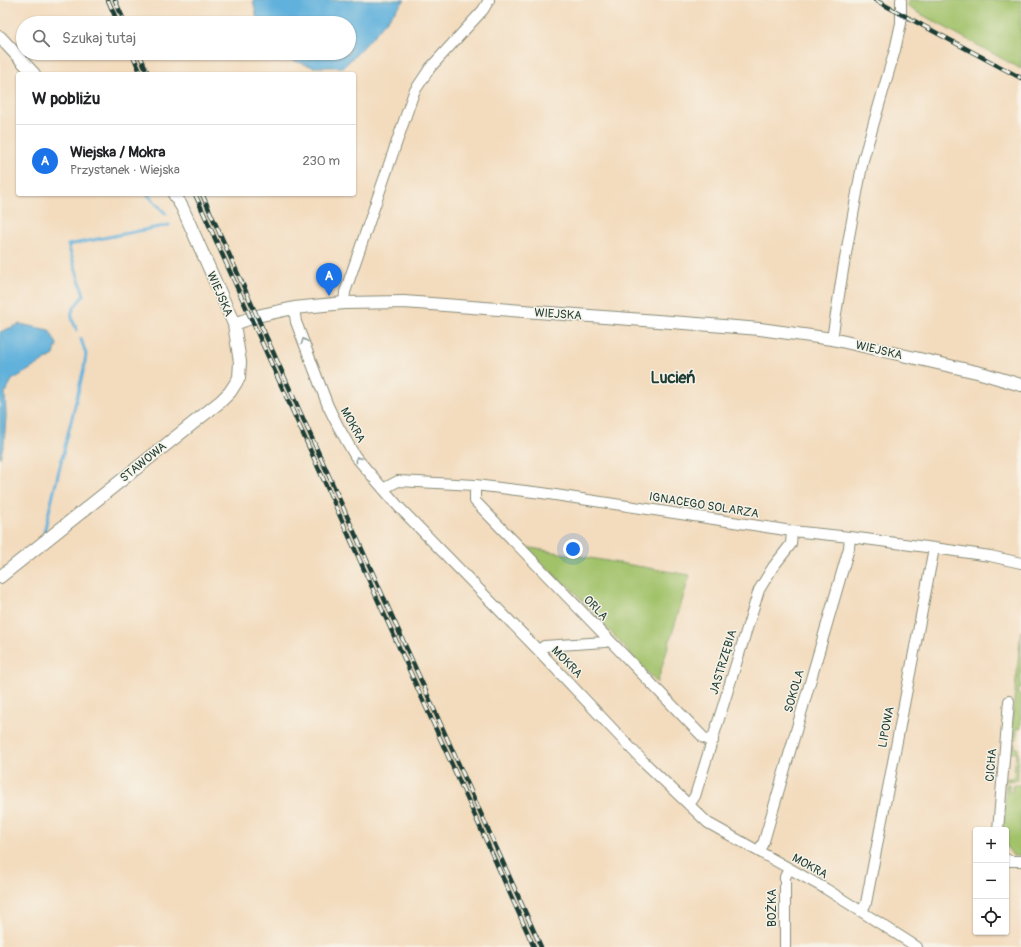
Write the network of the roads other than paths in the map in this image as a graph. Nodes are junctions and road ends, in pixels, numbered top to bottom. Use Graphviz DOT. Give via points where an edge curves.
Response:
graph roads {
  1 [pos="489,0"];
  2 [pos="901,0"];
  3 [pos="0,37"];
  4 [pos="16,54"];
  5 [pos="21,60"];
  6 [pos="32,72"];
  7 [pos="175,196"];
  8 [pos="344,303"];
  9 [pos="294,308"];
  10 [pos="234,324"];
  11 [pos="832,339"];
  12 [pos="1021,385"];
  13 [pos="475,485"];
  14 [pos="383,489"];
  15 [pos="792,532"];
  16 [pos="850,537"];
  17 [pos="934,548"];
  18 [pos="1021,563"];
  19 [pos="0,577"];
  20 [pos="608,640"];
  21 [pos="539,651"];
  22 [pos="1009,702"];
  23 [pos="713,741"];
  24 [pos="689,805"];
  25 [pos="998,827"];
  26 [pos="759,851"];
  27 [pos="1009,860"];
  28 [pos="1021,861"];
  29 [pos="789,869"];
  30 [pos="862,911"];
  31 [pos="786,947"];
  32 [pos="917,947"];
  1 -- 8 [label="street" via="483,10 430,68 414,92 345,292"];
  2 -- 11 [label="street" via="901,23 895,50 863,160"];
  3 -- 4 [label="street"];
  5 -- 6 [label="street"];
  7 -- 10 [label="street, WIEJSKA"];
  8 -- 9 [label="street, WIEJSKA"];
  8 -- 11 [label="street, WIEJSKA" via="404,302 725,326"];
  9 -- 10 [label="street, WIEJSKA" via="263,314"];
  14 -- 9 [label="street, MOKRA, one-way" via="356,456 332,416 296,322"];
  10 -- 19 [label="street, STAWOWA" via="240,371 237,384 230,392"];
  11 -- 12 [label="street, WIEJSKA" via="982,373"];
  13 -- 14 [label="street, IGNACEGO SOLARZA" via="398,481"];
  13 -- 15 [label="street, IGNACEGO SOLARZA"];
  13 -- 20 [label="street, ORLA" via="475,501"];
  14 -- 21 [label="street, MOKRA"];
  15 -- 16 [label="street, IGNACEGO SOLARZA"];
  15 -- 23 [label="street, JASTRZĘBIA" via="790,544 759,590"];
  16 -- 17 [label="street, IGNACEGO SOLARZA"];
  16 -- 26 [label="street, SOKOLA" via="849,548"];
  17 -- 18 [label="street, IGNACEGO SOLARZA"];
  17 -- 30 [label="street, LIPOWA" via="866,903"];
  20 -- 21 [label="street" via="544,646"];
  20 -- 23 [label="street, ORLA" via="704,738"];
  21 -- 24 [label="street, MOKRA" via="643,761"];
  22 -- 25 [label="street, CICHA"];
  23 -- 24 [label="street, JASTRZĘBIA" via="695,796"];
  24 -- 26 [label="street, MOKRA" via="708,823"];
  26 -- 29 [label="street, MOKRA"];
  27 -- 28 [label="street"];
  29 -- 30 [label="street, MOKRA"];
  29 -- 31 [label="street, BOŻKA" via="785,877"];
  30 -- 32 [label="street, MOKRA"];
}
